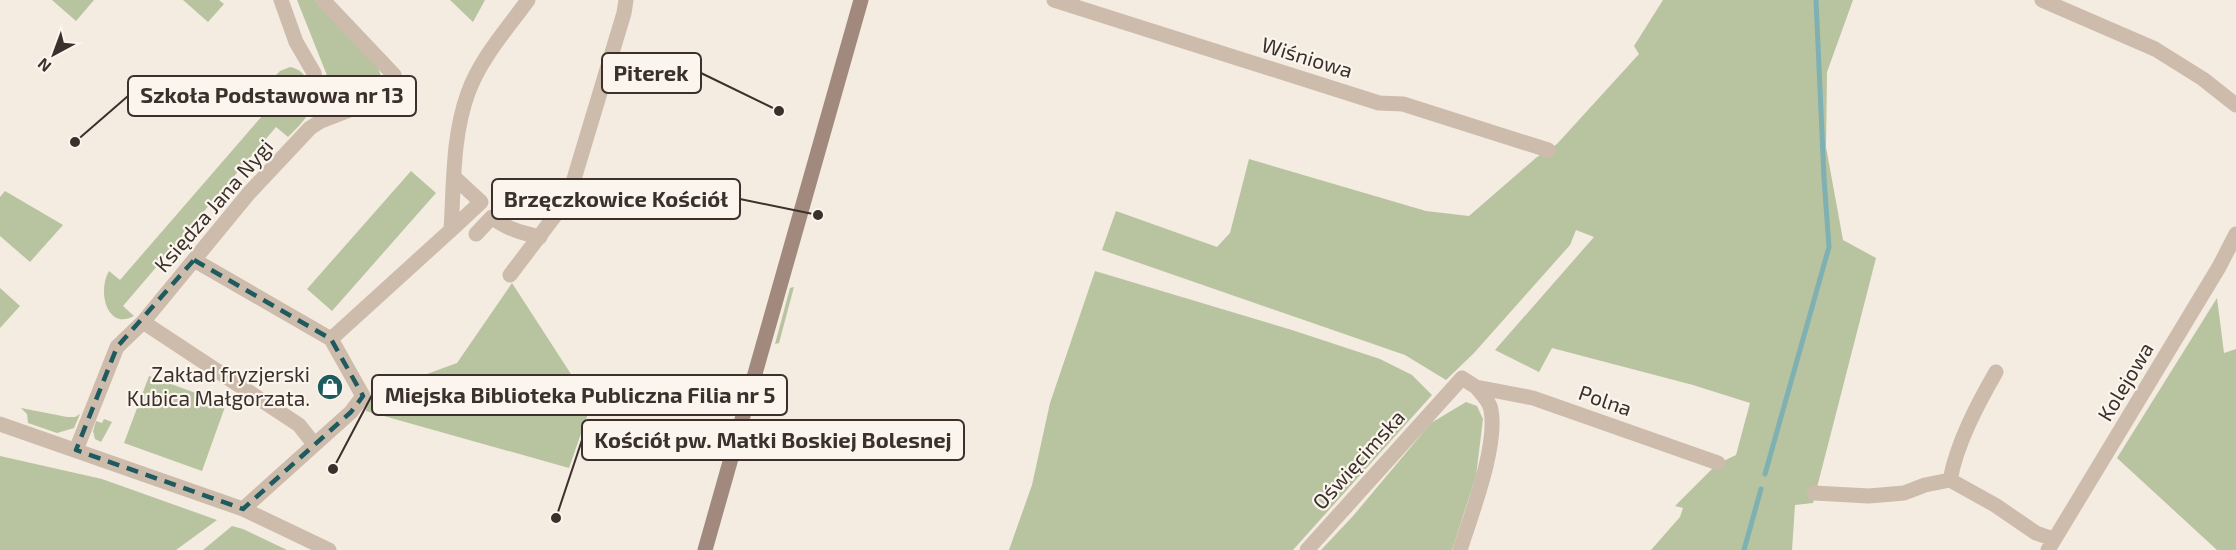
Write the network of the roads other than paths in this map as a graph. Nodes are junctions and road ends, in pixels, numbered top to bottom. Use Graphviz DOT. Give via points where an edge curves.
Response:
graph roads {
  1 [pos="281,0"];
  2 [pos="323,0"];
  3 [pos="528,0"];
  4 [pos="626,0"];
  5 [pos="861,0"];
  6 [pos="1054,0"];
  7 [pos="2042,0"];
  8 [pos="2236,105"];
  9 [pos="321,121"];
  10 [pos="1548,150"];
  11 [pos="454,177"];
  12 [pos="451,230"];
  13 [pos="476,234"];
  14 [pos="2236,234"];
  15 [pos="540,237"];
  16 [pos="194,260"];
  17 [pos="510,275"];
  18 [pos="143,322"];
  19 [pos="331,339"];
  20 [pos="1996,372"];
  21 [pos="1462,378"];
  22 [pos="1476,387"];
  23 [pos="0,424"];
  24 [pos="314,444"];
  25 [pos="76,450"];
  26 [pos="1718,463"];
  27 [pos="1950,480"];
  28 [pos="1814,493"];
  29 [pos="243,509"];
  30 [pos="2051,545"];
  31 [pos="329,550"];
  32 [pos="705,550"];
  33 [pos="1307,550"];
  34 [pos="1460,550"];
  1 -- 9 [label="street" via="296,42 314,74"];
  2 -- 9 [label="street, Księdza Jana Nygi" via="394,75 378,99"];
  3 -- 11 [label="street" via="487,56 468,92 457,133"];
  4 -- 15 [label="street" via="571,189"];
  5 -- 32 [label="main road"];
  6 -- 10 [label="street, Wiśniowa" via="1379,103 1403,104"];
  7 -- 8 [label="street" via="2155,49"];
  9 -- 16 [label="street, Księdza Jana Nygi" via="249,193"];
  11 -- 12 [label="street"];
  11 -- 12 [label="street" via="481,202"];
  12 -- 19 [label="street"];
  13 -- 15 [label="street" via="492,217 517,231"];
  14 -- 30 [label="street, Kolejowa"];
  15 -- 17 [label="street"];
  16 -- 18 [label="street, Księdza Jana Nygi"];
  16 -- 19 [label="street"];
  18 -- 24 [label="street" via="299,425"];
  18 -- 25 [label="street, Księdza Jana Nygi" via="117,347"];
  19 -- 24 [label="street" via="363,396 351,412"];
  20 -- 27 [label="street"];
  21 -- 22 [label="street, Polna"];
  21 -- 33 [label="street, Oświęcimska"];
  22 -- 26 [label="street, Polna" via="1533,398"];
  22 -- 34 [label="street, Polna" via="1491,409 1490,438 1483,477"];
  23 -- 25 [label="street"];
  24 -- 29 [label="street"];
  25 -- 29 [label="street"];
  27 -- 28 [label="street" via="1904,493"];
  27 -- 30 [label="street" via="1995,505"];
  29 -- 31 [label="street"];
}
